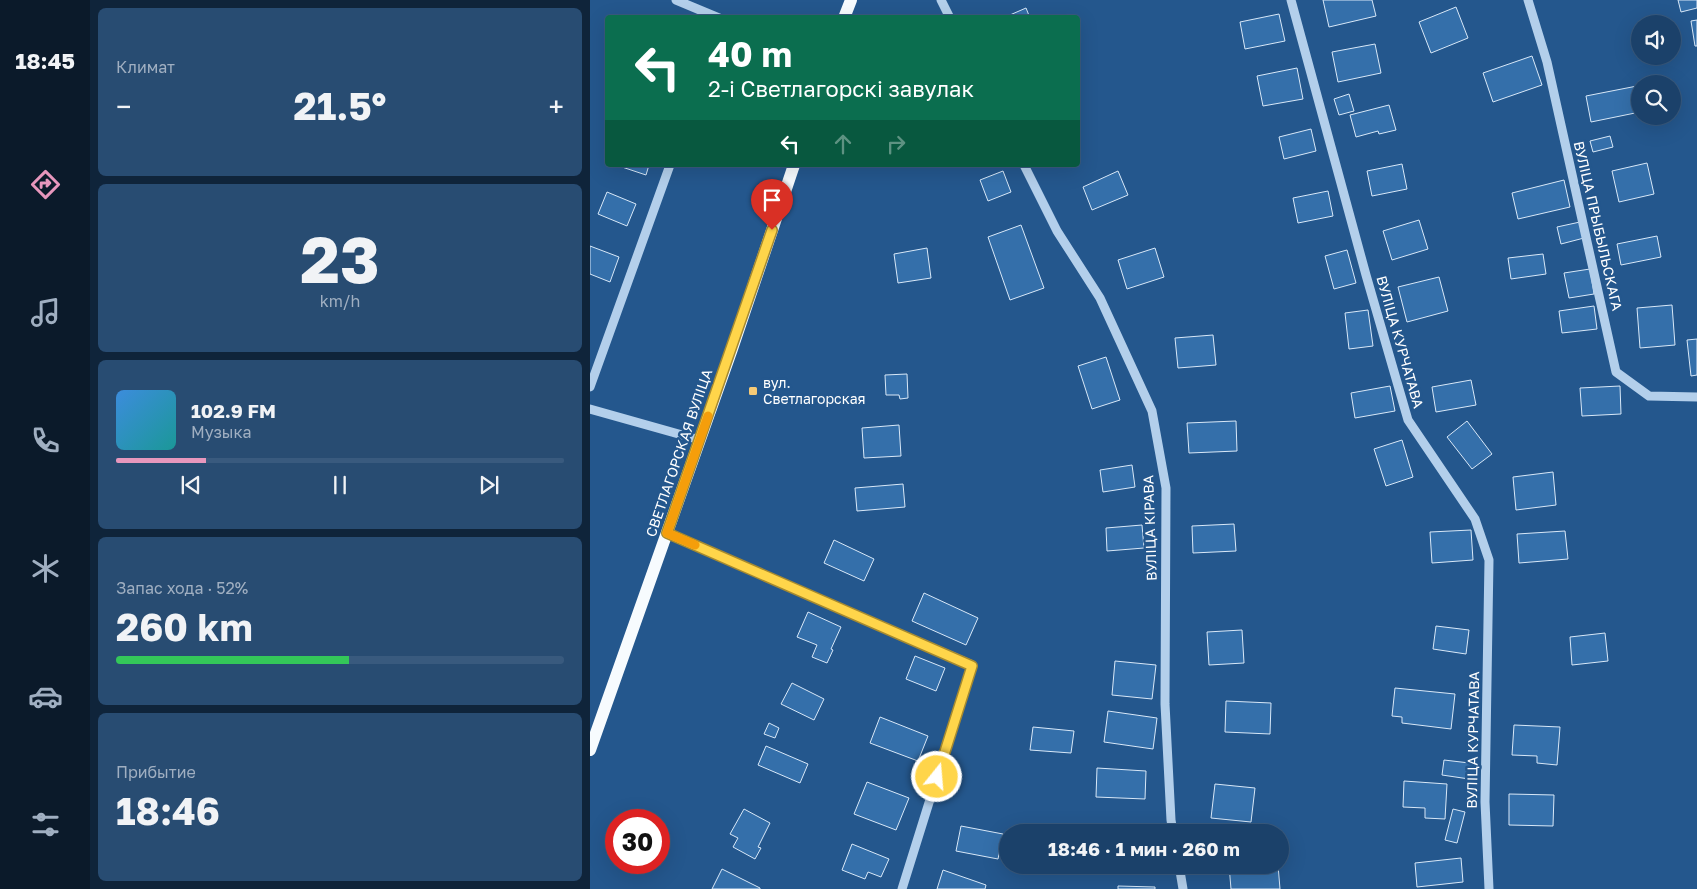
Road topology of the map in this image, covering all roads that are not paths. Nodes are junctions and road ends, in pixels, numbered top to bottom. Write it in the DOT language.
graph roads {
  1 [pos="676,0"];
  2 [pos="851,0"];
  3 [pos="941,0"];
  4 [pos="1291,0"];
  5 [pos="1528,0"];
  6 [pos="712,15"];
  7 [pos="845,15"];
  8 [pos="948,15"];
  9 [pos="669,167"];
  10 [pos="793,167"];
  11 [pos="1025,167"];
  12 [pos="590,387"];
  13 [pos="1697,397"];
  14 [pos="590,409"];
  15 [pos="700,440"];
  16 [pos="667,533"];
  17 [pos="590,750"];
  18 [pos="1172,824"];
  19 [pos="1180,874"];
  20 [pos="902,889"];
  21 [pos="1182,889"];
  22 [pos="1489,889"];
  1 -- 6 [label="street"];
  2 -- 7 [label="main road"];
  3 -- 8 [label="street"];
  4 -- 22 [label="street, ВУЛІЦА КУРЧАТАВА"];
  5 -- 13 [label="street, ВУЛІЦА ПРЫБЫЛЬСКАГА"];
  9 -- 12 [label="street"];
  10 -- 15 [label="main road, СВЕТЛАГОРСКАЯ ВУЛІЦА"];
  11 -- 18 [label="street, ВУЛІЦА КІРАВА"];
  14 -- 15 [label="street"];
  15 -- 16 [label="main road, СВЕТЛАГОРСКАЯ ВУЛІЦА"];
  16 -- 17 [label="main road, СВЕТЛАГОРСКАЯ ВУЛІЦА"];
  16 -- 20 [label="street"];
  19 -- 21 [label="street"];
}
